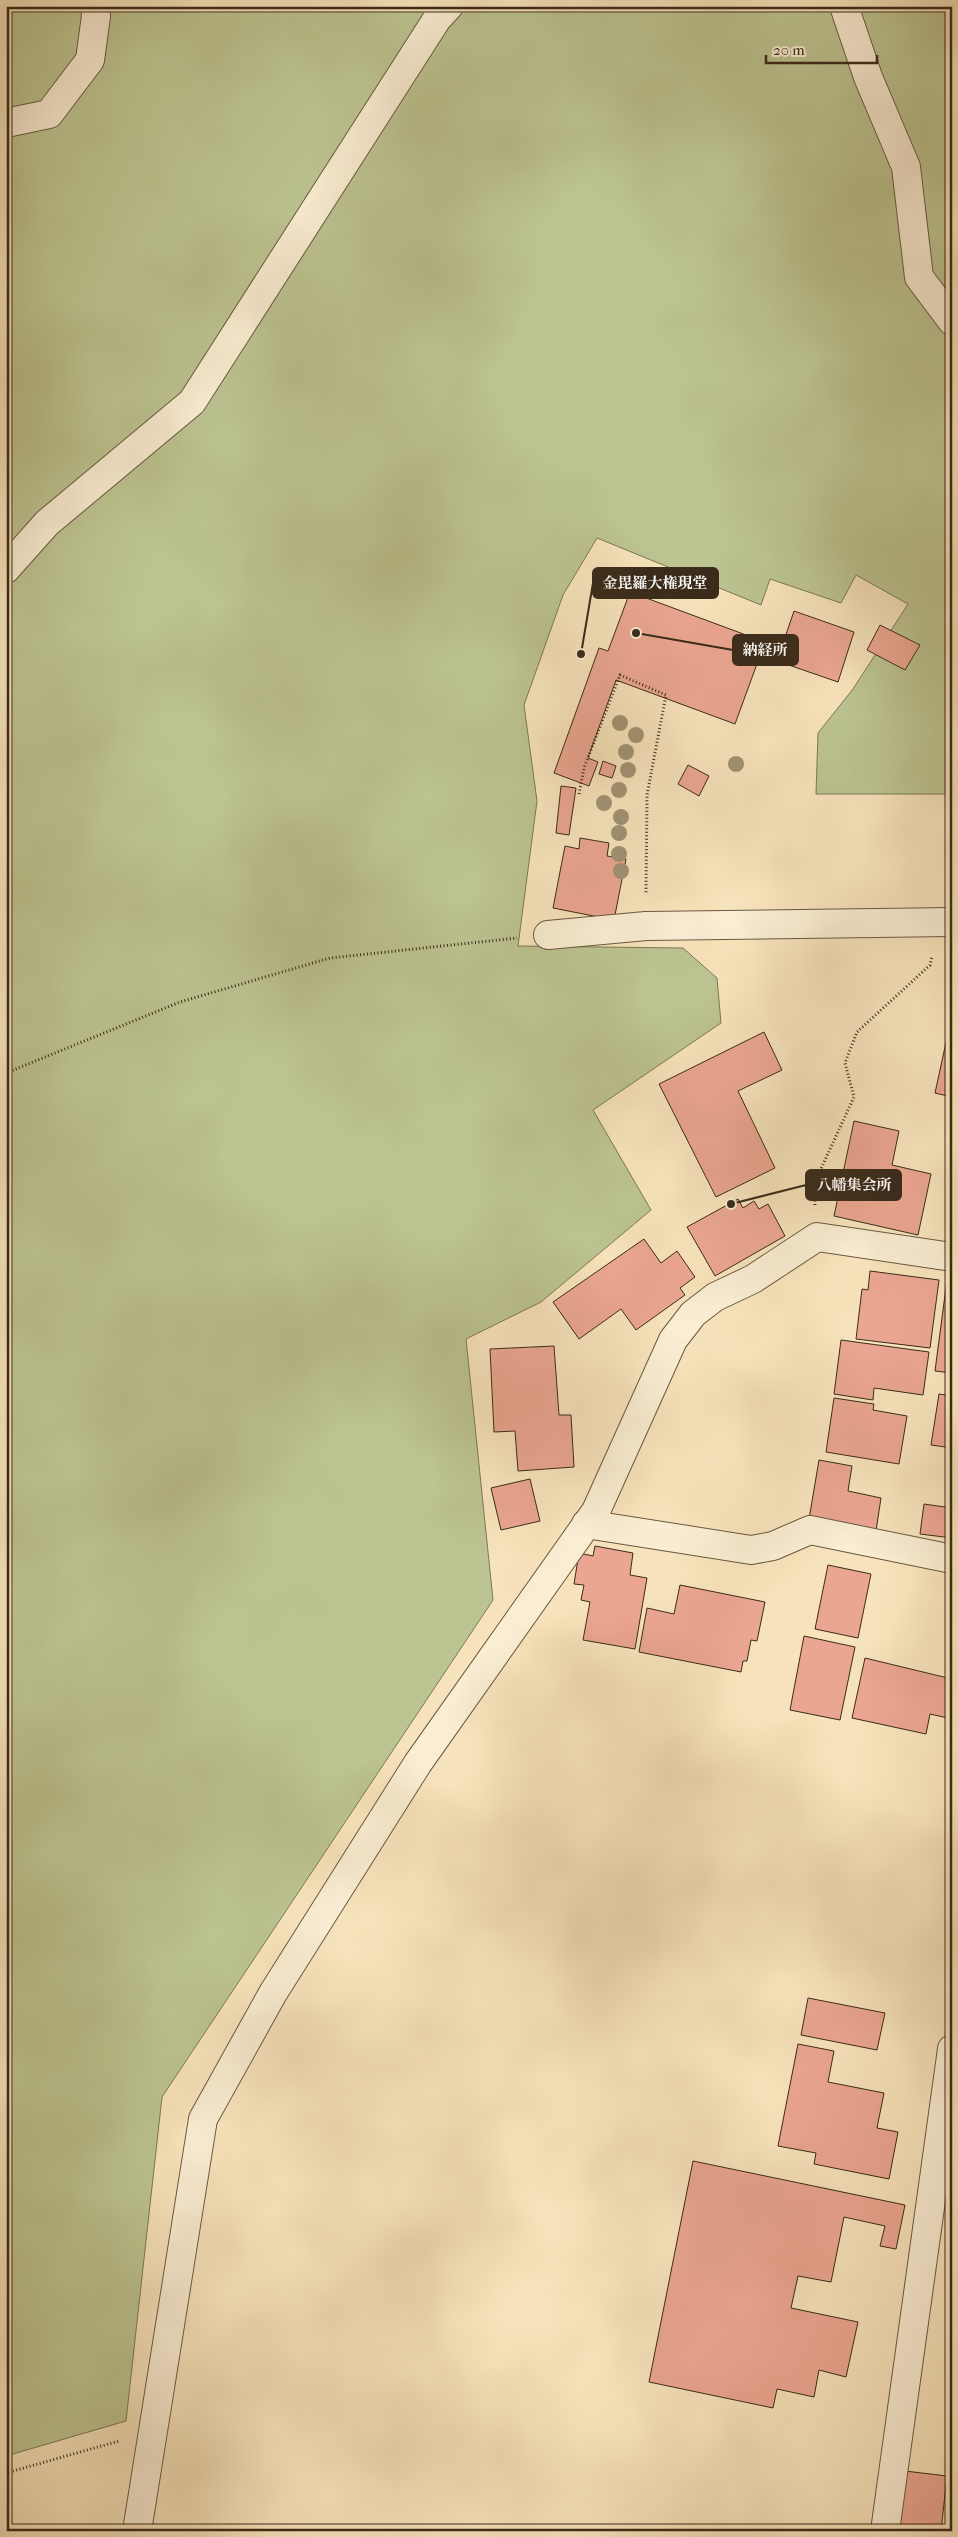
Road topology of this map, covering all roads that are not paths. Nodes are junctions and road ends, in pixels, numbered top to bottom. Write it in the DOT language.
graph roads {
  1 [pos="96,6"];
  2 [pos="449,6"];
  3 [pos="844,6"];
  4 [pos="6,124"];
  5 [pos="952,321"];
  6 [pos="6,569"];
  7 [pos="946,922"];
  8 [pos="548,935"];
  9 [pos="952,1257"];
  10 [pos="586,1524"];
  11 [pos="952,1559"];
  12 [pos="952,2049"];
  13 [pos="941,2204"];
  14 [pos="137,2531"];
  15 [pos="884,2531"];
  1 -- 4 [label="street"];
  2 -- 6 [label="street"];
  3 -- 5 [label="street"];
  7 -- 8 [label="street"];
  9 -- 10 [label="street"];
  10 -- 11 [label="street"];
  10 -- 14 [label="street"];
  12 -- 13 [label="street"];
  13 -- 15 [label="street"];
}
